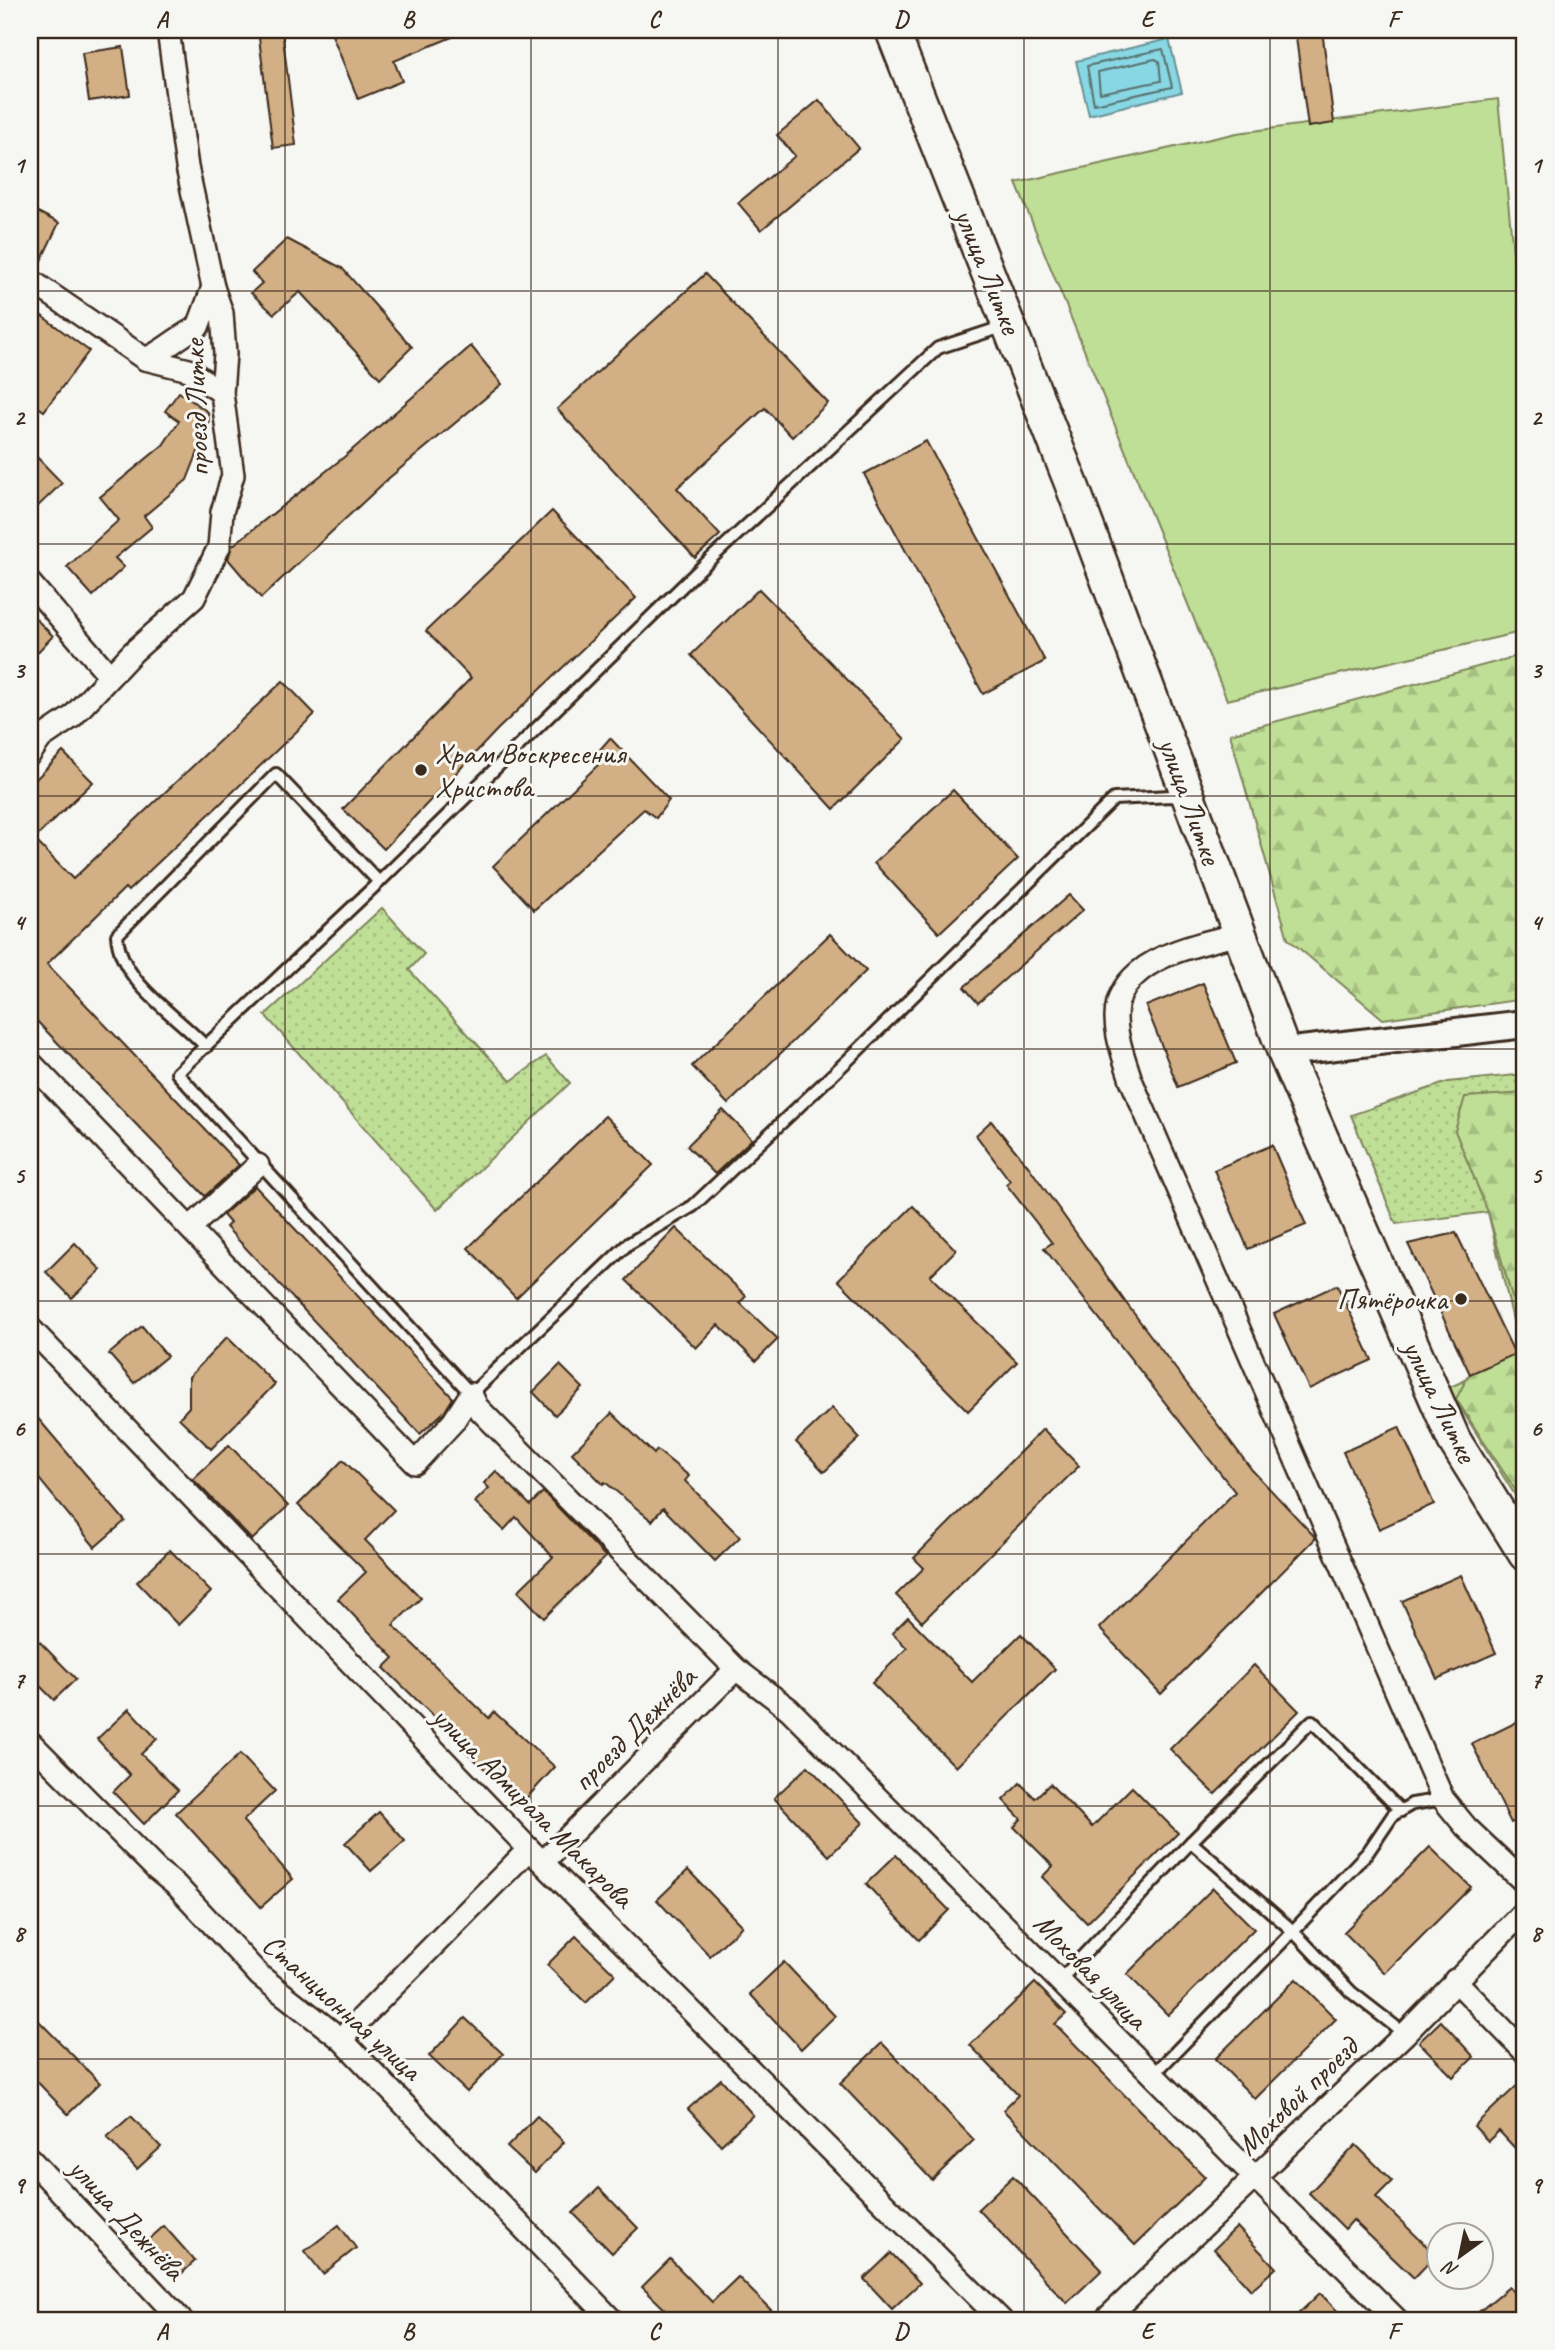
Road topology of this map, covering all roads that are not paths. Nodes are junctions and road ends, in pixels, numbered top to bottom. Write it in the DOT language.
graph roads {
  1 [pos="168,30"];
  2 [pos="892,30"];
  3 [pos="30,280"];
  4 [pos="213,287"];
  5 [pos="1009,325"];
  6 [pos="145,359"];
  7 [pos="222,393"];
  8 [pos="30,583"];
  9 [pos="110,676"];
  10 [pos="30,754"];
  11 [pos="1189,800"];
  12 [pos="379,883"];
  13 [pos="1240,934"];
  14 [pos="1525,1024"];
  15 [pos="206,1046"];
  16 [pos="1284,1052"];
  17 [pos="30,1062"];
  18 [pos="258,1165"];
  19 [pos="190,1228"];
  20 [pos="30,1328"];
  21 [pos="471,1394"];
  22 [pos="1525,1555"];
  23 [pos="736,1669"];
  24 [pos="30,1742"];
  25 [pos="1443,1799"];
  26 [pos="1401,1811"];
  27 [pos="1191,1842"];
  28 [pos="537,1855"];
  29 [pos="1525,1883"];
  30 [pos="1525,1910"];
  31 [pos="1293,1931"];
  32 [pos="1455,1980"];
  33 [pos="1059,1982"];
  34 [pos="1405,2034"];
  35 [pos="341,2039"];
  36 [pos="1525,2052"];
  37 [pos="1152,2076"];
  38 [pos="30,2159"];
  39 [pos="1255,2178"];
  40 [pos="181,2320"];
  41 [pos="611,2320"];
  42 [pos="1001,2320"];
  43 [pos="1105,2320"];
  44 [pos="1397,2320"];
  1 -- 4 [label="street, проезд Литке"];
  2 -- 5 [label="main road, улица Литке"];
  3 -- 6 [label="street"];
  4 -- 6 [label="street"];
  4 -- 7 [label="street, проезд Литке"];
  5 -- 11 [label="main road, улица Литке"];
  5 -- 12 [label="lane"];
  6 -- 7 [label="street"];
  7 -- 9 [label="street, проезд Литке"];
  8 -- 9 [label="street"];
  9 -- 10 [label="street, проезд Литке"];
  11 -- 13 [label="main road, улица Литке"];
  11 -- 21 [label="lane"];
  12 -- 15 [label="lane"];
  12 -- 15 [label="lane"];
  13 -- 16 [label="main road, улица Литке"];
  13 -- 25 [label="street"];
  14 -- 16 [label="street"];
  15 -- 18 [label="lane"];
  16 -- 22 [label="main road, улица Литке"];
  17 -- 19 [label="street"];
  18 -- 19 [label="street"];
  18 -- 21 [label="lane"];
  19 -- 21 [label="street"];
  20 -- 28 [label="street, улица Адмирала Макарова"];
  21 -- 23 [label="street, Моховая улица"];
  23 -- 28 [label="street, проезд Дежнёва"];
  23 -- 33 [label="street, Моховая улица"];
  24 -- 35 [label="street, Станционная улица"];
  25 -- 26 [label="lane"];
  25 -- 29 [label="street"];
  26 -- 27 [label="lane"];
  26 -- 31 [label="lane"];
  27 -- 31 [label="lane"];
  27 -- 33 [label="lane"];
  28 -- 35 [label="street, проезд Дежнёва"];
  28 -- 42 [label="street, улица Адмирала Макарова"];
  30 -- 32 [label="street, Моховой проезд"];
  31 -- 34 [label="lane"];
  31 -- 37 [label="lane"];
  32 -- 34 [label="street, Моховой проезд"];
  32 -- 36 [label="street"];
  33 -- 37 [label="street, Моховая улица"];
  34 -- 39 [label="street, Моховой проезд"];
  35 -- 41 [label="street, Станционная улица"];
  37 -- 39 [label="street, Моховая улица"];
  38 -- 40 [label="street, улица Дежнёва"];
  39 -- 43 [label="street, Моховой проезд"];
  39 -- 44 [label="street, Моховая улица"];
}
